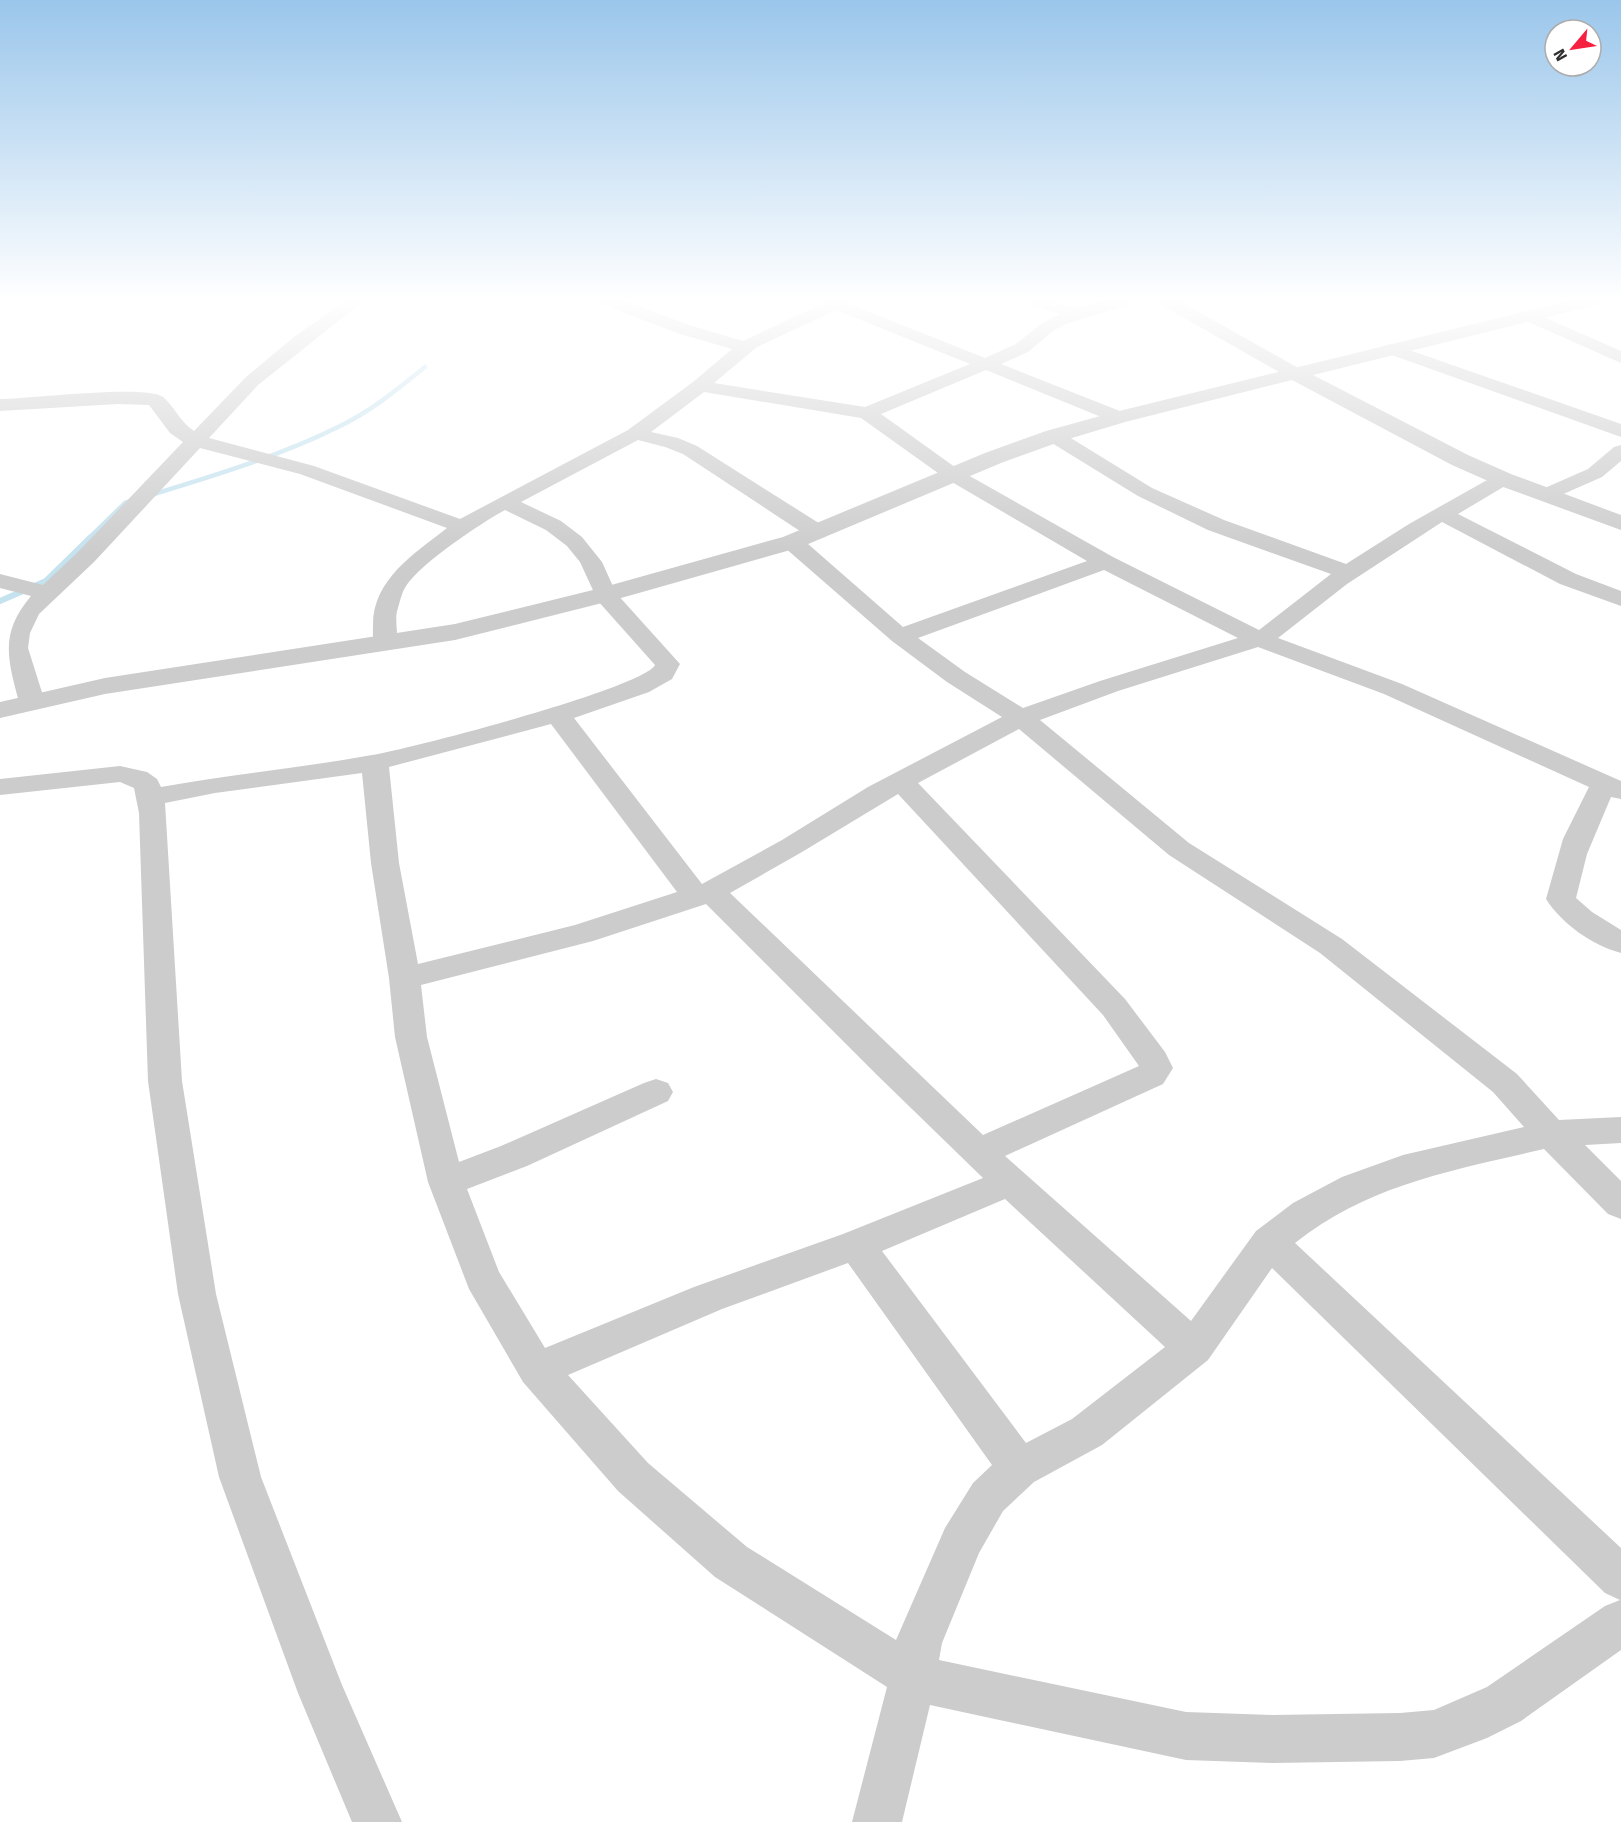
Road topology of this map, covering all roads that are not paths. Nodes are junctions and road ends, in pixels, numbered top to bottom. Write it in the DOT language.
graph roads {
  1 [pos="249,384"];
  2 [pos="937,384"];
  3 [pos="1038,384"];
  4 [pos="1250,384"];
  5 [pos="1315,384"];
  6 [pos="1490,384"];
  7 [pos="700,386"];
  8 [pos="0,405"];
  9 [pos="867,413"];
  10 [pos="1118,417"];
  11 [pos="1621,431"];
  12 [pos="635,434"];
  13 [pos="1054,436"];
  14 [pos="193,440"];
  15 [pos="1621,451"];
  16 [pos="952,474"];
  17 [pos="1503,479"];
  18 [pos="1545,495"];
  19 [pos="505,502"];
  20 [pos="1444,515"];
  21 [pos="1621,523"];
  22 [pos="463,527"];
  23 [pos="805,537"];
  24 [pos="1105,562"];
  25 [pos="1349,573"];
  26 [pos="0,581"];
  27 [pos="46,592"];
  28 [pos="605,595"];
  29 [pos="1621,598"];
  30 [pos="900,636"];
  31 [pos="1259,639"];
  32 [pos="385,643"];
  33 [pos="32,702"];
  34 [pos="0,710"];
  35 [pos="558,716"];
  36 [pos="1021,718"];
  37 [pos="375,763"];
  38 [pos="902,782"];
  39 [pos="0,787"];
  40 [pos="1613,788"];
  41 [pos="151,797"];
  42 [pos="704,894"];
  43 [pos="1621,943"];
  44 [pos="405,978"];
  45 [pos="656,1092"];
  46 [pos="1621,1130"];
  47 [pos="1551,1134"];
  48 [pos="978,1153"];
  49 [pos="446,1182"];
  50 [pos="1010,1182"];
  51 [pos="1621,1203"];
  52 [pos="1269,1242"];
  53 [pos="856,1245"];
  54 [pos="1194,1348"];
  55 [pos="537,1370"];
  56 [pos="1019,1468"];
  57 [pos="1621,1578"];
  58 [pos="1621,1622"];
  59 [pos="913,1677"];
  60 [pos="377,1822"];
  61 [pos="877,1822"];
  1 -- 14 [label="street"];
  2 -- 9 [label="street"];
  3 -- 10 [label="street"];
  4 -- 10 [label="street"];
  5 -- 17 [label="street"];
  6 -- 11 [label="street"];
  7 -- 9 [label="street"];
  7 -- 12 [label="street"];
  8 -- 14 [label="street"];
  9 -- 16 [label="street"];
  10 -- 13 [label="street"];
  12 -- 19 [label="street"];
  12 -- 23 [label="street"];
  13 -- 16 [label="street"];
  13 -- 25 [label="street"];
  14 -- 22 [label="street"];
  14 -- 27 [label="street"];
  15 -- 18 [label="street"];
  16 -- 23 [label="street"];
  16 -- 24 [label="street"];
  17 -- 18 [label="street"];
  17 -- 20 [label="street"];
  18 -- 21 [label="street"];
  19 -- 22 [label="street"];
  19 -- 28 [label="street"];
  20 -- 25 [label="street"];
  20 -- 29 [label="street"];
  22 -- 32 [label="street"];
  23 -- 28 [label="street"];
  23 -- 30 [label="street"];
  24 -- 30 [label="street"];
  24 -- 31 [label="street"];
  25 -- 31 [label="street"];
  26 -- 27 [label="street"];
  27 -- 33 [label="street"];
  28 -- 32 [label="street"];
  28 -- 35 [label="street"];
  30 -- 36 [label="street"];
  31 -- 36 [label="street"];
  31 -- 40 [label="street"];
  32 -- 33 [label="street"];
  33 -- 34 [label="street"];
  35 -- 37 [label="street"];
  35 -- 42 [label="street"];
  36 -- 38 [label="street"];
  36 -- 47 [label="street"];
  37 -- 41 [label="street"];
  37 -- 44 [label="street"];
  38 -- 42 [label="street"];
  38 -- 48 [label="street"];
  39 -- 41 [label="street"];
  40 -- 43 [label="street"];
  41 -- 60 [label="street"];
  42 -- 44 [label="street"];
  42 -- 48 [label="street"];
  44 -- 49 [label="street"];
  45 -- 49 [label="street"];
  46 -- 47 [label="street"];
  47 -- 51 [label="street"];
  47 -- 52 [label="street"];
  48 -- 50 [label="street"];
  49 -- 55 [label="street"];
  50 -- 53 [label="street"];
  50 -- 54 [label="street"];
  52 -- 54 [label="street"];
  52 -- 57 [label="street"];
  53 -- 55 [label="street"];
  53 -- 56 [label="street"];
  54 -- 56 [label="street"];
  55 -- 59 [label="street"];
  56 -- 59 [label="street"];
  58 -- 59 [label="street"];
  59 -- 61 [label="street"];
}
